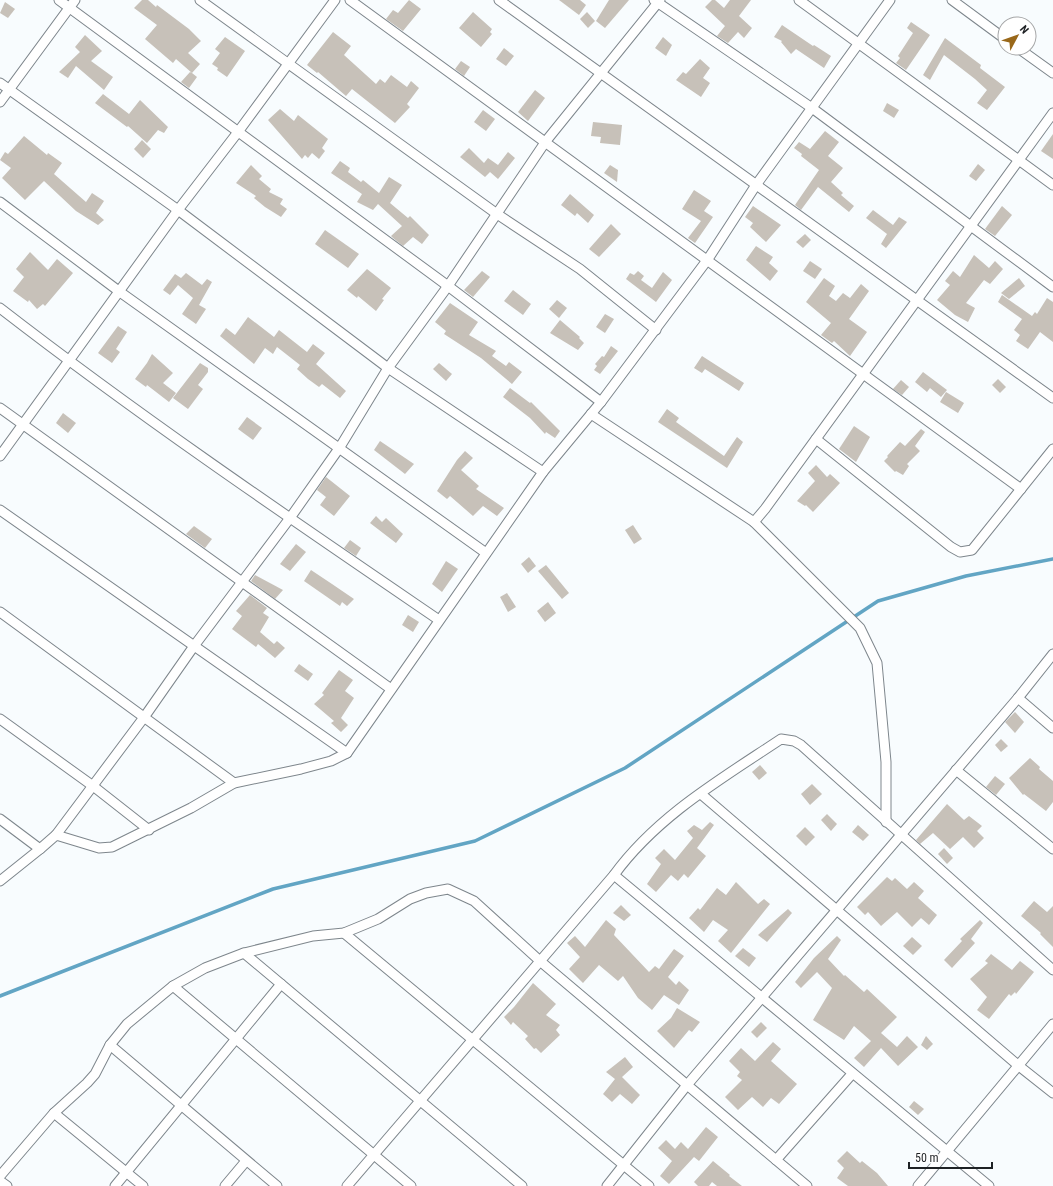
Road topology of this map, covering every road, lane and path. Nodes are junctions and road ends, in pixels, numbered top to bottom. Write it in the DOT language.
graph roads {
  1 [pos="60,0"];
  2 [pos="200,0"];
  3 [pos="335,0"];
  4 [pos="350,0"];
  5 [pos="499,0"];
  6 [pos="799,0"];
  7 [pos="890,0"];
  8 [pos="952,0"];
  9 [pos="657,1"];
  10 [pos="72,4"];
  11 [pos="997,33"];
  12 [pos="858,42"];
  13 [pos="1029,56"];
  14 [pos="289,62"];
  15 [pos="599,73"];
  16 [pos="1053,73"];
  17 [pos="0,83"];
  18 [pos="9,89"];
  19 [pos="0,102"];
  20 [pos="812,108"];
  21 [pos="1053,113"];
  22 [pos="238,132"];
  23 [pos="546,141"];
  24 [pos="1019,159"];
  25 [pos="756,185"];
  26 [pos="1053,185"];
  27 [pos="0,202"];
  28 [pos="178,210"];
  29 [pos="497,214"];
  30 [pos="971,226"];
  31 [pos="708,259"];
  32 [pos="448,286"];
  33 [pos="1053,287"];
  34 [pos="120,292"];
  35 [pos="917,300"];
  36 [pos="0,308"];
  37 [pos="656,330"];
  38 [pos="69,361"];
  39 [pos="388,368"];
  40 [pos="863,374"];
  41 [pos="1053,398"];
  42 [pos="601,402"];
  43 [pos="0,408"];
  44 [pos="591,414"];
  45 [pos="23,425"];
  46 [pos="816,439"];
  47 [pos="340,447"];
  48 [pos="1053,449"];
  49 [pos="0,456"];
  50 [pos="543,472"];
  51 [pos="1021,489"];
  52 [pos="0,510"];
  53 [pos="290,518"];
  54 [pos="754,522"];
  55 [pos="486,553"];
  56 [pos="241,582"];
  57 [pos="0,612"];
  58 [pos="439,620"];
  59 [pos="194,646"];
  60 [pos="1053,654"];
  61 [pos="391,689"];
  62 [pos="1018,698"];
  63 [pos="145,716"];
  64 [pos="0,719"];
  65 [pos="1053,728"];
  66 [pos="347,753"];
  67 [pos="956,770"];
  68 [pos="234,783"];
  69 [pos="93,786"];
  70 [pos="702,794"];
  71 [pos="0,819"];
  72 [pos="886,822"];
  73 [pos="148,830"];
  74 [pos="56,834"];
  75 [pos="900,836"];
  76 [pos="1053,848"];
  77 [pos="40,849"];
  78 [pos="614,875"];
  79 [pos="0,881"];
  80 [pos="837,909"];
  81 [pos="344,933"];
  82 [pos="244,953"];
  83 [pos="540,961"];
  84 [pos="1053,970"];
  85 [pos="281,984"];
  86 [pos="173,986"];
  87 [pos="761,998"];
  88 [pos="1053,1024"];
  89 [pos="235,1039"];
  90 [pos="472,1040"];
  91 [pos="110,1045"];
  92 [pos="1019,1066"];
  93 [pos="852,1074"];
  94 [pos="687,1085"];
  95 [pos="1053,1093"];
  96 [pos="419,1100"];
  97 [pos="181,1107"];
  98 [pos="54,1113"];
  99 [pos="947,1152"];
  100 [pos="373,1154"];
  101 [pos="776,1160"];
  102 [pos="246,1161"];
  103 [pos="624,1165"];
  104 [pos="126,1172"];
  105 [pos="0,1176"];
  106 [pos="0,1180"];
  107 [pos="6,1186"];
  108 [pos="114,1186"];
  109 [pos="143,1186"];
  110 [pos="225,1186"];
  111 [pos="277,1186"];
  112 [pos="347,1186"];
  113 [pos="411,1186"];
  114 [pos="522,1186"];
  115 [pos="608,1186"];
  116 [pos="649,1186"];
  117 [pos="807,1186"];
  118 [pos="918,1186"];
  119 [pos="989,1186"];
  1 -- 10 [label="street"];
  2 -- 14 [label="street"];
  3 -- 14 [label="street"];
  4 -- 23 [label="street"];
  5 -- 15 [label="street"];
  6 -- 12 [label="street"];
  7 -- 12 [label="street"];
  8 -- 11 [label="street"];
  9 -- 15 [label="street"];
  9 -- 20 [label="street"];
  10 -- 18 [label="street"];
  10 -- 22 [label="street"];
  12 -- 20 [label="street"];
  12 -- 24 [label="street"];
  13 -- 16 [label="street"];
  14 -- 22 [label="street"];
  14 -- 29 [label="street"];
  15 -- 23 [label="street"];
  15 -- 25 [label="street"];
  17 -- 18 [label="street"];
  18 -- 19 [label="street"];
  18 -- 28 [label="street"];
  20 -- 25 [label="street"];
  20 -- 30 [label="street"];
  21 -- 24 [label="street"];
  22 -- 28 [label="street"];
  22 -- 32 [label="street"];
  23 -- 29 [label="street"];
  23 -- 31 [label="street"];
  24 -- 26 [label="street"];
  24 -- 30 [label="street"];
  25 -- 31 [label="street"];
  25 -- 35 [label="street"];
  27 -- 34 [label="street"];
  28 -- 34 [label="street"];
  28 -- 39 [label="street"];
  29 -- 32 [label="street"];
  29 -- 37 [label="street"];
  30 -- 33 [label="street"];
  30 -- 35 [label="street"];
  31 -- 37 [label="street"];
  31 -- 40 [label="street"];
  32 -- 39 [label="street"];
  32 -- 42 [label="street"];
  34 -- 38 [label="street"];
  34 -- 47 [label="street"];
  35 -- 40 [label="street"];
  35 -- 41 [label="street"];
  36 -- 38 [label="street"];
  37 -- 42 [label="street"];
  38 -- 45 [label="street"];
  38 -- 53 [label="street"];
  39 -- 47 [label="street"];
  39 -- 50 [label="street"];
  40 -- 46 [label="street"];
  40 -- 51 [label="street"];
  42 -- 44 [label="street"];
  43 -- 45 [label="street"];
  44 -- 50 [label="street"];
  44 -- 54 [label="street"];
  45 -- 49 [label="street"];
  45 -- 56 [label="street"];
  46 -- 51 [label="street"];
  46 -- 54 [label="street"];
  47 -- 53 [label="street"];
  47 -- 55 [label="street"];
  48 -- 51 [label="street"];
  50 -- 55 [label="street"];
  52 -- 59 [label="street"];
  53 -- 56 [label="street"];
  53 -- 58 [label="street"];
  54 -- 72 [label="street"];
  55 -- 58 [label="street"];
  56 -- 59 [label="street"];
  56 -- 61 [label="street"];
  57 -- 63 [label="street"];
  58 -- 61 [label="street"];
  59 -- 63 [label="street"];
  59 -- 66 [label="street"];
  60 -- 62 [label="street"];
  61 -- 66 [label="street"];
  62 -- 65 [label="street"];
  62 -- 67 [label="street"];
  63 -- 68 [label="street"];
  63 -- 69 [label="street"];
  64 -- 69 [label="street"];
  66 -- 68 [label="street"];
  67 -- 75 [label="street"];
  67 -- 76 [label="street"];
  68 -- 73 [label="street"];
  69 -- 73 [label="street"];
  69 -- 74 [label="street"];
  70 -- 72 [label="street"];
  70 -- 78 [label="street"];
  70 -- 80 [label="street"];
  71 -- 77 [label="street"];
  72 -- 75 [label="street"];
  73 -- 74 [label="street"];
  74 -- 77 [label="street"];
  75 -- 80 [label="street"];
  75 -- 84 [label="street"];
  77 -- 79 [label="street"];
  78 -- 83 [label="street"];
  78 -- 87 [label="street"];
  80 -- 87 [label="street"];
  80 -- 92 [label="street"];
  81 -- 82 [label="street"];
  81 -- 83 [label="street"];
  81 -- 90 [label="street"];
  82 -- 85 [label="street"];
  82 -- 86 [label="street"];
  83 -- 90 [label="street"];
  83 -- 94 [label="street"];
  85 -- 89 [label="street"];
  85 -- 96 [label="street"];
  86 -- 89 [label="street"];
  86 -- 91 [label="street"];
  87 -- 93 [label="street"];
  87 -- 94 [label="street"];
  88 -- 92 [label="street"];
  89 -- 97 [label="street"];
  89 -- 100 [label="street"];
  90 -- 96 [label="street"];
  90 -- 103 [label="street"];
  91 -- 97 [label="street"];
  91 -- 98 [label="street"];
  92 -- 95 [label="street"];
  92 -- 99 [label="street"];
  93 -- 99 [label="street"];
  93 -- 101 [label="street"];
  94 -- 101 [label="street"];
  94 -- 103 [label="street"];
  96 -- 100 [label="street"];
  96 -- 114 [label="street"];
  97 -- 102 [label="street"];
  97 -- 104 [label="street"];
  98 -- 104 [label="street"];
  98 -- 105 [label="street"];
  99 -- 118 [label="street"];
  99 -- 119 [label="street"];
  100 -- 112 [label="street"];
  100 -- 113 [label="street"];
  101 -- 117 [label="street"];
  102 -- 110 [label="street"];
  102 -- 111 [label="street"];
  103 -- 115 [label="street"];
  103 -- 116 [label="street"];
  104 -- 108 [label="street"];
  104 -- 109 [label="street"];
  106 -- 107 [label="street"];
}
